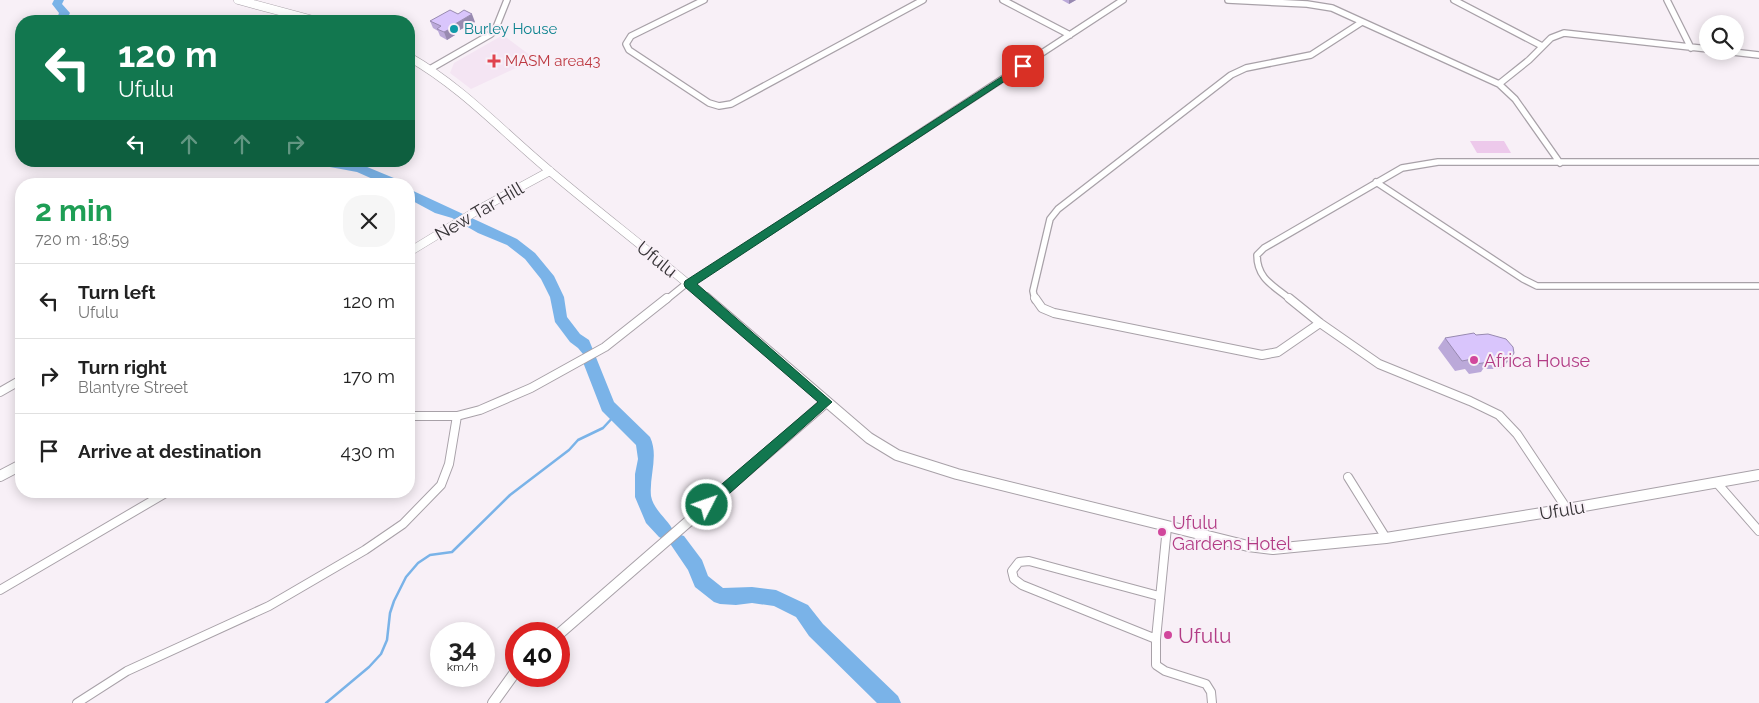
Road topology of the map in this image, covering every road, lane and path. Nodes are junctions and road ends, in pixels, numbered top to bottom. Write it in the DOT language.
graph roads {
  1 [pos="238,0"];
  2 [pos="507,0"];
  3 [pos="704,0"];
  4 [pos="923,0"];
  5 [pos="1003,0"];
  6 [pos="1123,0"];
  7 [pos="1228,0"];
  8 [pos="1454,0"];
  9 [pos="1667,0"];
  10 [pos="299,15"];
  11 [pos="1362,22"];
  12 [pos="1070,35"];
  13 [pos="1542,46"];
  14 [pos="1691,48"];
  15 [pos="1699,48"];
  16 [pos="1744,53"];
  17 [pos="1759,55"];
  18 [pos="415,60"];
  19 [pos="430,69"];
  20 [pos="1499,84"];
  21 [pos="1759,162"];
  22 [pos="1560,163"];
  23 [pos="550,171"];
  24 [pos="1376,182"];
  25 [pos="415,249"];
  26 [pos="688,284"];
  27 [pos="1759,286"];
  28 [pos="1320,323"];
  29 [pos="15,383"];
  30 [pos="0,392"];
  31 [pos="826,402"];
  32 [pos="415,416"];
  33 [pos="457,416"];
  34 [pos="15,468"];
  35 [pos="1759,475"];
  36 [pos="0,476"];
  37 [pos="1348,477"];
  38 [pos="1716,483"];
  39 [pos="157,498"];
  40 [pos="1567,509"];
  41 [pos="1167,527"];
  42 [pos="1759,531"];
  43 [pos="1386,538"];
  44 [pos="0,590"];
  45 [pos="1159,596"];
  46 [pos="570,624"];
  47 [pos="1156,639"];
  48 [pos="505,685"];
  49 [pos="77,703"];
  50 [pos="493,703"];
  51 [pos="1212,703"];
  1 -- 10 [label="street"];
  2 -- 19 [label="street"];
  3 -- 4 [label="street"];
  5 -- 12 [label="street"];
  6 -- 12 [label="street"];
  7 -- 11 [label="street"];
  8 -- 13 [label="street"];
  9 -- 14 [label="street"];
  11 -- 20 [label="street"];
  11 -- 28 [label="street"];
  12 -- 26 [label="street"];
  13 -- 14 [label="street"];
  13 -- 20 [label="street"];
  14 -- 15 [label="street"];
  16 -- 17 [label="street"];
  18 -- 19 [label="street, Ufulu"];
  19 -- 23 [label="street, Ufulu"];
  20 -- 22 [label="street"];
  21 -- 22 [label="street"];
  22 -- 24 [label="street"];
  23 -- 25 [label="street, New Tar Hill"];
  23 -- 26 [label="street, Ufulu"];
  24 -- 27 [label="street"];
  24 -- 28 [label="street"];
  26 -- 31 [label="street, Ufulu"];
  26 -- 33 [label="street"];
  28 -- 40 [label="street"];
  29 -- 30 [label="street"];
  31 -- 41 [label="street, Ufulu"];
  31 -- 46 [label="street"];
  32 -- 33 [label="street"];
  33 -- 49 [label="street"];
  34 -- 36 [label="street"];
  35 -- 38 [label="street, Ufulu"];
  37 -- 43 [label="street"];
  38 -- 40 [label="street, Ufulu"];
  38 -- 42 [label="street"];
  39 -- 44 [label="street"];
  40 -- 43 [label="street, Ufulu"];
  41 -- 43 [label="street, Ufulu"];
  41 -- 45 [label="street"];
  45 -- 47 [label="street"];
  45 -- 47 [label="street"];
  47 -- 51 [label="street"];
  48 -- 50 [label="street"];
}
